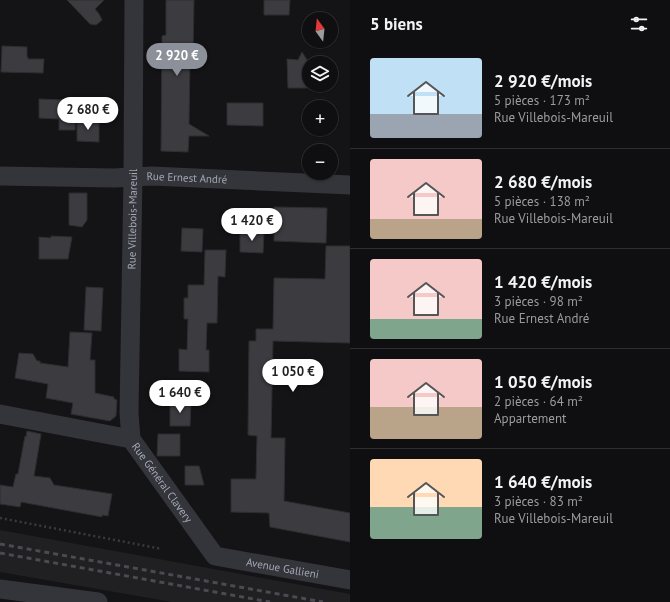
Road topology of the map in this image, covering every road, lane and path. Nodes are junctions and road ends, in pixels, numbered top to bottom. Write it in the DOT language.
graph roads {
  1 [pos="134,0"];
  2 [pos="0,176"];
  3 [pos="133,177"];
  4 [pos="350,185"];
  5 [pos="0,414"];
  6 [pos="131,439"];
  7 [pos="0,518"];
  8 [pos="162,549"];
  9 [pos="215,556"];
  10 [pos="350,580"];
  11 [pos="0,588"];
  12 [pos="98,602"];
  1 -- 3 [label="street, Rue Villebois-Mareuil"];
  2 -- 3 [label="street, Rue Ernest André"];
  3 -- 4 [label="street, Rue Ernest André"];
  3 -- 6 [label="street, Rue Villebois-Mareuil"];
  5 -- 6 [label="street, Rue Général Clavery"];
  6 -- 9 [label="street, Rue Général Clavery"];
  7 -- 8 [label="path"];
  9 -- 10 [label="street, Avenue Gallieni"];
  11 -- 12 [label="street"];
}
